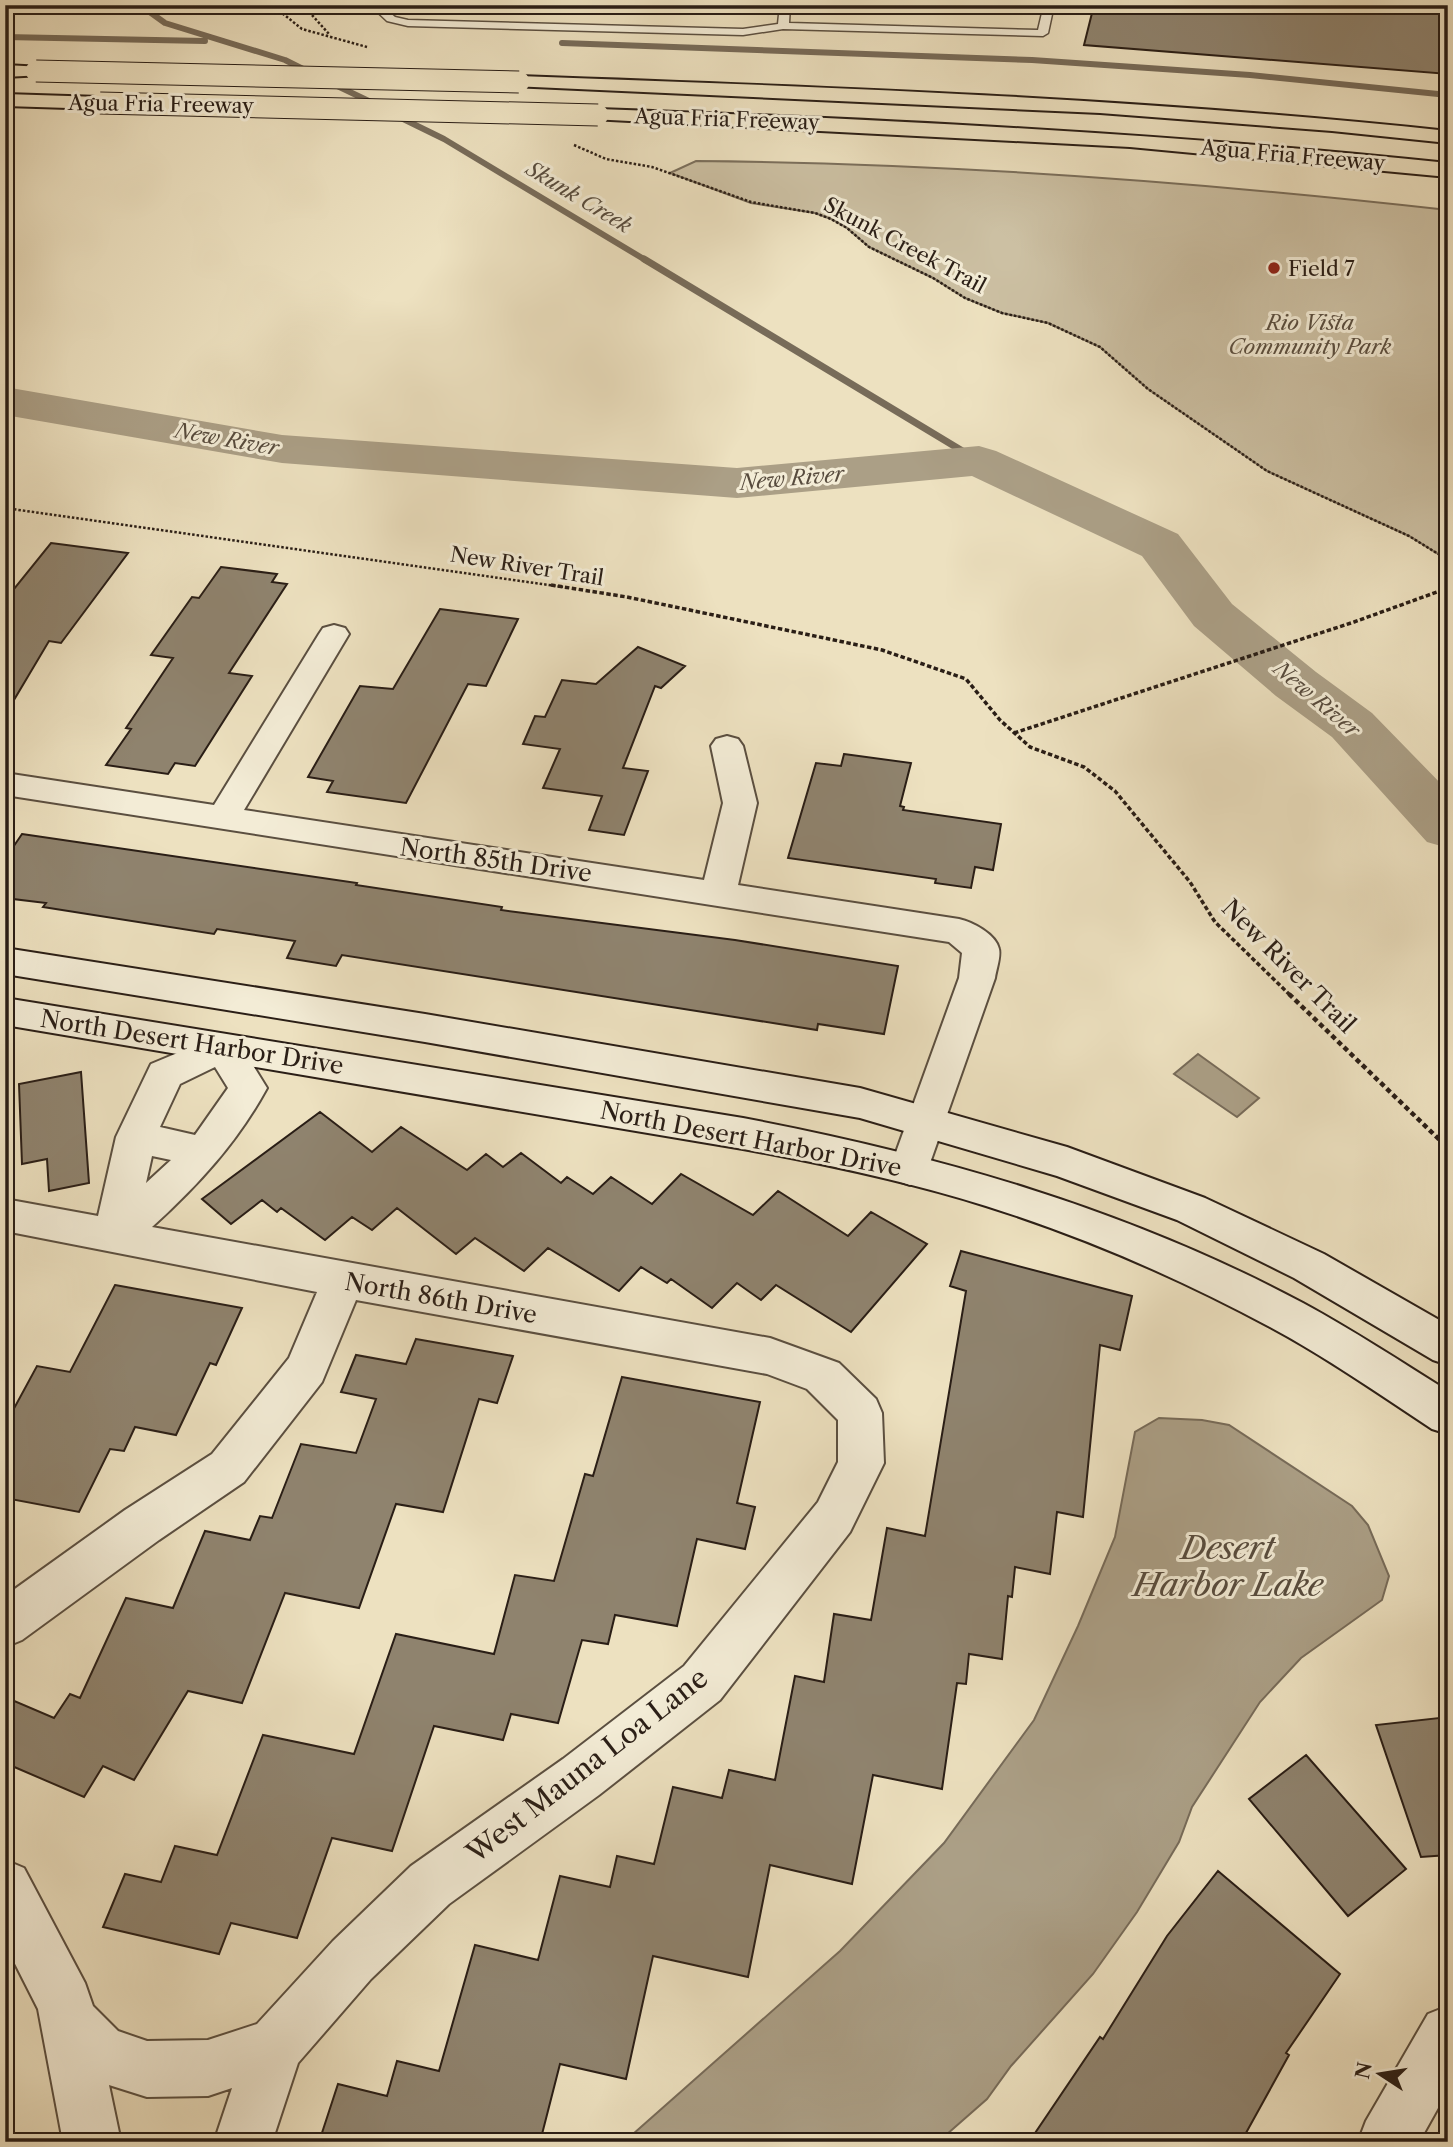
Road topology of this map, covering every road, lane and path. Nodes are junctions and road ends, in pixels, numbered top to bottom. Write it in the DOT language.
graph roads {
  1 [pos="272,5"];
  2 [pos="303,5"];
  3 [pos="375,5"];
  4 [pos="785,5"];
  5 [pos="850,5"];
  6 [pos="1049,8"];
  7 [pos="783,26"];
  8 [pos="330,35"];
  9 [pos="375,51"];
  10 [pos="5,71"];
  11 [pos="5,100"];
  12 [pos="1448,137"];
  13 [pos="568,142"];
  14 [pos="1448,170"];
  15 [pos="5,508"];
  16 [pos="1448,560"];
  17 [pos="1448,588"];
  18 [pos="334,635"];
  19 [pos="1013,733"];
  20 [pos="727,746"];
  21 [pos="5,785"];
  22 [pos="222,819"];
  23 [pos="718,893"];
  24 [pos="5,961"];
  25 [pos="248,1000"];
  26 [pos="5,1011"];
  27 [pos="223,1048"];
  28 [pos="927,1121"];
  29 [pos="136,1137"];
  30 [pos="1448,1148"];
  31 [pos="204,1152"];
  32 [pos="910,1169"];
  33 [pos="5,1215"];
  34 [pos="114,1236"];
  35 [pos="344,1280"];
  36 [pos="1448,1347"];
  37 [pos="860,1413"];
  38 [pos="1448,1415"];
  39 [pos="5,1624"];
  40 [pos="5,1887"];
  41 [pos="68,2020"];
  42 [pos="1448,2034"];
  43 [pos="275,2046"];
  44 [pos="92,2142"];
  45 [pos="243,2142"];
  46 [pos="1387,2142"];
  1 -- 8 [label="path"];
  2 -- 8 [label="path"];
  3 -- 7 [label="lane"];
  4 -- 7 [label="lane"];
  5 -- 6 [label="lane"];
  6 -- 7 [label="lane"];
  8 -- 9 [label="path"];
  10 -- 12 [label="highway, Agua Fria Freeway, bridge"];
  11 -- 14 [label="highway, Agua Fria Freeway, bridge"];
  13 -- 16 [label="path, Skunk Creek Trail"];
  15 -- 19 [label="path, New River Trail"];
  17 -- 19 [label="path"];
  18 -- 22 [label="street"];
  19 -- 30 [label="path, New River Trail"];
  20 -- 23 [label="street"];
  21 -- 22 [label="street, North 85th Drive"];
  22 -- 23 [label="street, North 85th Drive"];
  23 -- 28 [label="street, North 85th Drive"];
  24 -- 25 [label="street, North Desert Harbor Drive"];
  25 -- 27 [label="street"];
  25 -- 28 [label="street, North Desert Harbor Drive"];
  26 -- 27 [label="street, North Desert Harbor Drive"];
  27 -- 29 [label="street"];
  27 -- 31 [label="street"];
  27 -- 32 [label="street, North Desert Harbor Drive"];
  28 -- 32 [label="street"];
  28 -- 36 [label="street, North Desert Harbor Drive"];
  29 -- 31 [label="street"];
  29 -- 34 [label="street"];
  31 -- 34 [label="street"];
  32 -- 38 [label="street, North Desert Harbor Drive"];
  33 -- 34 [label="street, North 86th Drive"];
  34 -- 35 [label="street, North 86th Drive"];
  35 -- 37 [label="street, North 86th Drive"];
  35 -- 39 [label="street"];
  37 -- 43 [label="street, West Mauna Loa Lane"];
  40 -- 41 [label="street"];
  41 -- 43 [label="street"];
  41 -- 44 [label="street"];
  42 -- 46 [label="street"];
  43 -- 45 [label="street"];
}
